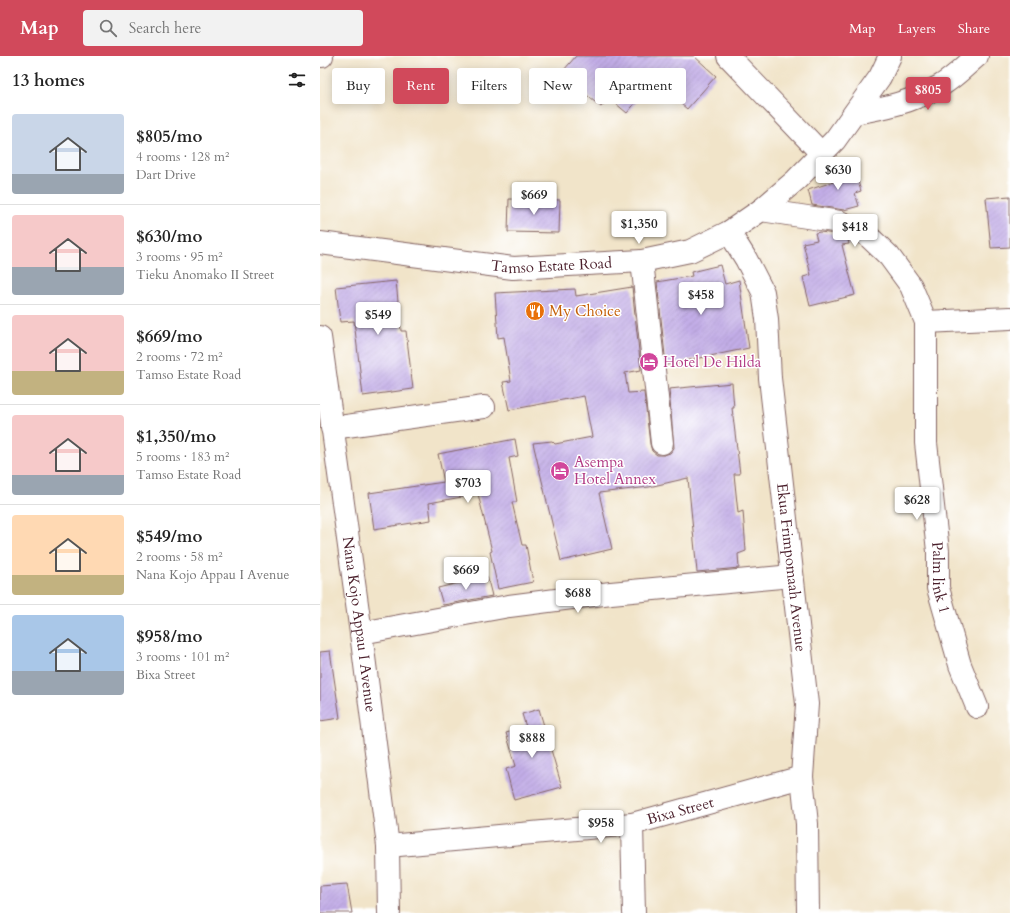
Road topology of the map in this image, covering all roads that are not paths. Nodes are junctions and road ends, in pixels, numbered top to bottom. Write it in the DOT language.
graph roads {
  1 [pos="728,56"];
  2 [pos="890,56"];
  3 [pos="977,56"];
  4 [pos="855,113"];
  5 [pos="822,154"];
  6 [pos="761,210"];
  7 [pos="728,232"];
  8 [pos="320,243"];
  9 [pos="642,261"];
  10 [pos="1010,318"];
  11 [pos="926,322"];
  12 [pos="320,337"];
  13 [pos="484,407"];
  14 [pos="332,428"];
  15 [pos="662,443"];
  16 [pos="792,576"];
  17 [pos="361,633"];
  18 [pos="977,707"];
  19 [pos="802,777"];
  20 [pos="632,824"];
  21 [pos="388,846"];
  22 [pos="389,913"];
  23 [pos="634,913"];
  24 [pos="808,913"];
  1 -- 5 [label="street"];
  2 -- 4 [label="street, Tamso Estate Road"];
  3 -- 4 [label="street"];
  4 -- 5 [label="street, Tamso Estate Road"];
  5 -- 6 [label="street, Tamso Estate Road"];
  6 -- 7 [label="street, Tamso Estate Road"];
  6 -- 11 [label="street"];
  7 -- 9 [label="street, Tamso Estate Road"];
  7 -- 16 [label="street, Ekua Frimpomaah Avenue"];
  8 -- 9 [label="street, Tamso Estate Road"];
  9 -- 15 [label="street"];
  10 -- 11 [label="street"];
  11 -- 18 [label="street, Palm link 1"];
  12 -- 14 [label="street, Nana Kojo Appau I Avenue"];
  13 -- 14 [label="street"];
  14 -- 17 [label="street, Nana Kojo Appau I Avenue"];
  16 -- 17 [label="street"];
  16 -- 19 [label="street, Ekua Frimpomaah Avenue"];
  17 -- 21 [label="street, Nana Kojo Appau I Avenue"];
  19 -- 20 [label="street, Bixa Street"];
  19 -- 24 [label="street, Ekua Frimpomaah Avenue"];
  20 -- 21 [label="street, Bixa Street"];
  20 -- 23 [label="street"];
  21 -- 22 [label="street, Nana Kojo Appau I Avenue"];
}
